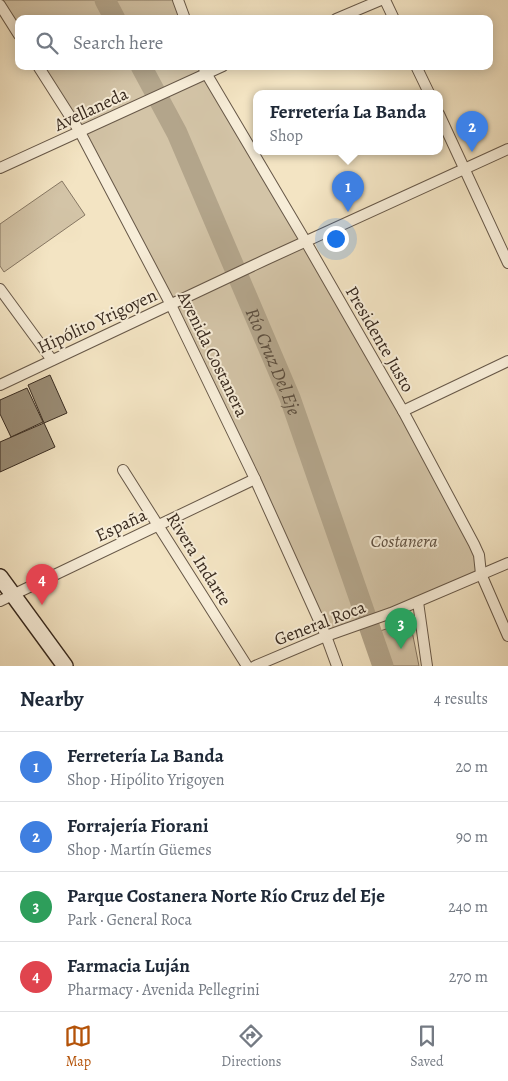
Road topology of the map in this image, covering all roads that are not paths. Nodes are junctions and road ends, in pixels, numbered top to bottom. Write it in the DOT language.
graph roads {
  1 [pos="178,0"];
  2 [pos="380,0"];
  3 [pos="385,0"];
  4 [pos="0,5"];
  5 [pos="184,15"];
  6 [pos="345,15"];
  7 [pos="392,15"];
  8 [pos="15,29"];
  9 [pos="41,70"];
  10 [pos="204,70"];
  11 [pos="418,70"];
  12 [pos="428,90"];
  13 [pos="443,122"];
  14 [pos="80,132"];
  15 [pos="508,149"];
  16 [pos="253,153"];
  17 [pos="254,155"];
  18 [pos="0,168"];
  19 [pos="466,169"];
  20 [pos="306,242"];
  21 [pos="508,264"];
  22 [pos="0,289"];
  23 [pos="171,305"];
  24 [pos="52,360"];
  25 [pos="508,362"];
  26 [pos="0,385"];
  27 [pos="403,411"];
  28 [pos="123,470"];
  29 [pos="255,479"];
  30 [pos="158,525"];
  31 [pos="508,563"];
  32 [pos="481,574"];
  33 [pos="0,577"];
  34 [pos="7,598"];
  35 [pos="418,602"];
  36 [pos="326,636"];
  37 [pos="508,636"];
  38 [pos="65,666"];
  39 [pos="247,666"];
  40 [pos="255,666"];
  41 [pos="337,666"];
  42 [pos="427,666"];
  1 -- 5 [label="street"];
  2 -- 6 [label="street"];
  3 -- 7 [label="street"];
  4 -- 8 [label="street"];
  9 -- 14 [label="street, Avenida Costanera"];
  10 -- 14 [label="street, Avellaneda"];
  10 -- 16 [label="street, Presidente Justo"];
  11 -- 12 [label="street"];
  13 -- 19 [label="street"];
  14 -- 18 [label="street, Avellaneda"];
  14 -- 23 [label="street, Avenida Costanera"];
  15 -- 19 [label="street, Hipólito Yrigoyen"];
  17 -- 20 [label="street, Presidente Justo"];
  19 -- 20 [label="street, Hipólito Yrigoyen"];
  19 -- 21 [label="street"];
  20 -- 23 [label="street, Hipólito Yrigoyen"];
  20 -- 27 [label="street, Presidente Justo"];
  22 -- 24 [label="street"];
  23 -- 24 [label="street, Hipólito Yrigoyen"];
  23 -- 29 [label="street, Avenida Costanera"];
  24 -- 26 [label="street, Hipólito Yrigoyen"];
  25 -- 27 [label="street"];
  27 -- 32 [label="street, Presidente Justo"];
  28 -- 30 [label="street, Rivera Indarte"];
  29 -- 30 [label="street, España"];
  29 -- 36 [label="street, Avenida Costanera"];
  30 -- 34 [label="street, España"];
  30 -- 39 [label="street, Rivera Indarte"];
  31 -- 32 [label="street, General Roca"];
  32 -- 35 [label="street, General Roca"];
  32 -- 37 [label="street, Presidente Justo"];
  33 -- 34 [label="street"];
  34 -- 38 [label="street"];
  35 -- 36 [label="street, General Roca"];
  35 -- 42 [label="street"];
  36 -- 40 [label="street, General Roca"];
  36 -- 41 [label="street, Avenida Costanera"];
}
